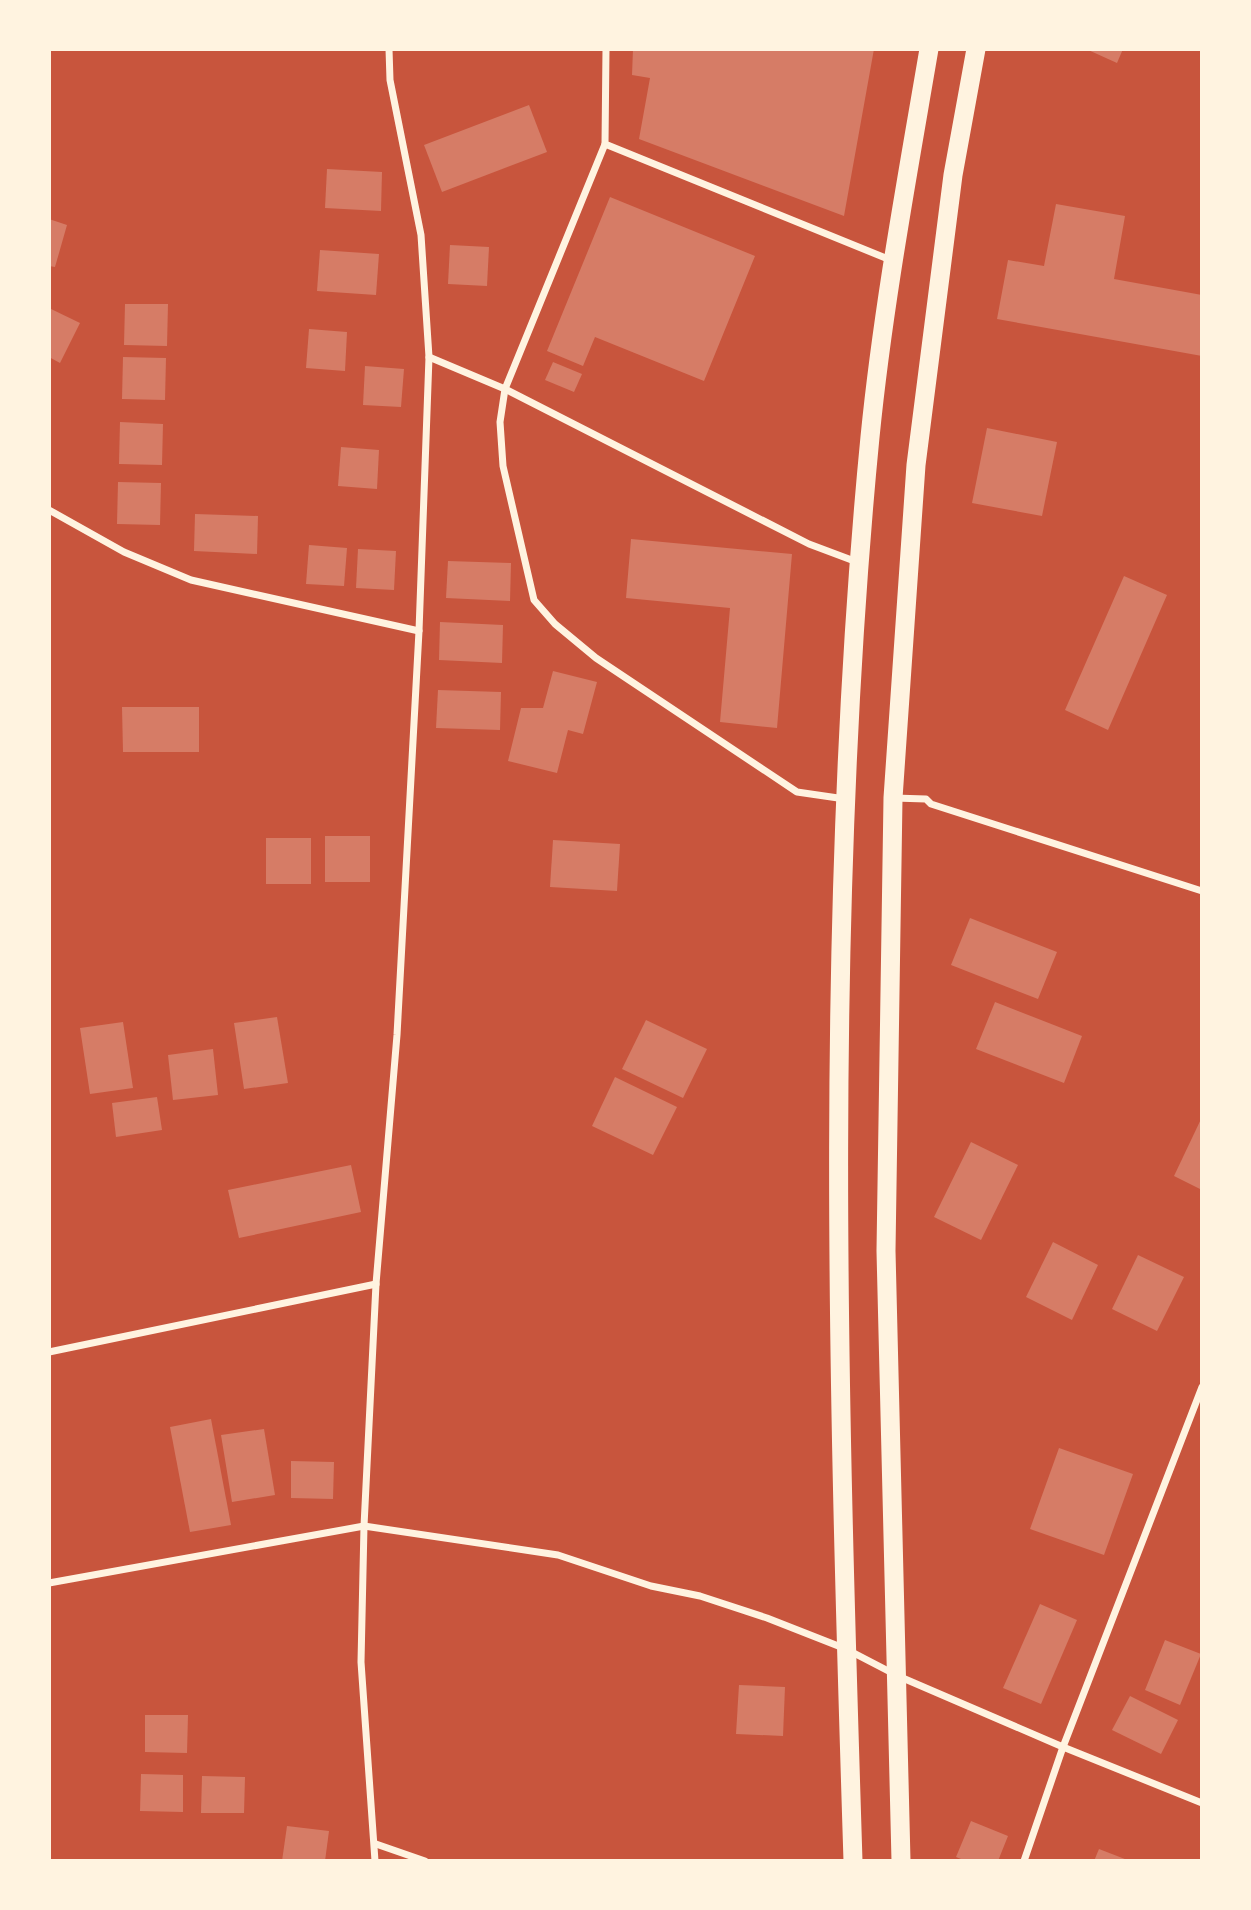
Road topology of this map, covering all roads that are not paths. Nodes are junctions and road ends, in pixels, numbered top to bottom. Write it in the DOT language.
graph roads {
  1 [pos="388,49"];
  2 [pos="606,49"];
  3 [pos="929,49"];
  4 [pos="976,49"];
  5 [pos="605,144"];
  6 [pos="893,261"];
  7 [pos="429,357"];
  8 [pos="505,389"];
  9 [pos="49,510"];
  10 [pos="860,563"];
  11 [pos="419,631"];
  12 [pos="893,797"];
  13 [pos="846,799"];
  14 [pos="1202,891"];
  15 [pos="376,1284"];
  16 [pos="49,1352"];
  17 [pos="1202,1387"];
  18 [pos="364,1526"];
  19 [pos="49,1583"];
  20 [pos="846,1649"];
  21 [pos="898,1676"];
  22 [pos="1063,1747"];
  23 [pos="1202,1803"];
  24 [pos="376,1844"];
  25 [pos="375,1861"];
  26 [pos="425,1861"];
  27 [pos="853,1861"];
  28 [pos="901,1861"];
  29 [pos="1024,1861"];
  1 -- 7 [label="street"];
  2 -- 5 [label="street"];
  3 -- 6 [label="highway"];
  4 -- 12 [label="highway"];
  5 -- 6 [label="street"];
  5 -- 8 [label="street"];
  6 -- 10 [label="highway"];
  7 -- 8 [label="street"];
  7 -- 11 [label="street"];
  8 -- 10 [label="street"];
  8 -- 13 [label="street"];
  9 -- 11 [label="street"];
  10 -- 13 [label="highway"];
  11 -- 15 [label="street"];
  12 -- 14 [label="street"];
  12 -- 21 [label="highway"];
  13 -- 20 [label="highway"];
  15 -- 16 [label="street"];
  15 -- 18 [label="street"];
  17 -- 22 [label="street"];
  18 -- 19 [label="street"];
  18 -- 20 [label="street"];
  18 -- 24 [label="street"];
  20 -- 21 [label="street"];
  20 -- 27 [label="highway"];
  21 -- 22 [label="street"];
  21 -- 28 [label="highway"];
  22 -- 23 [label="street"];
  22 -- 29 [label="street"];
  24 -- 25 [label="street"];
  24 -- 26 [label="street"];
}
